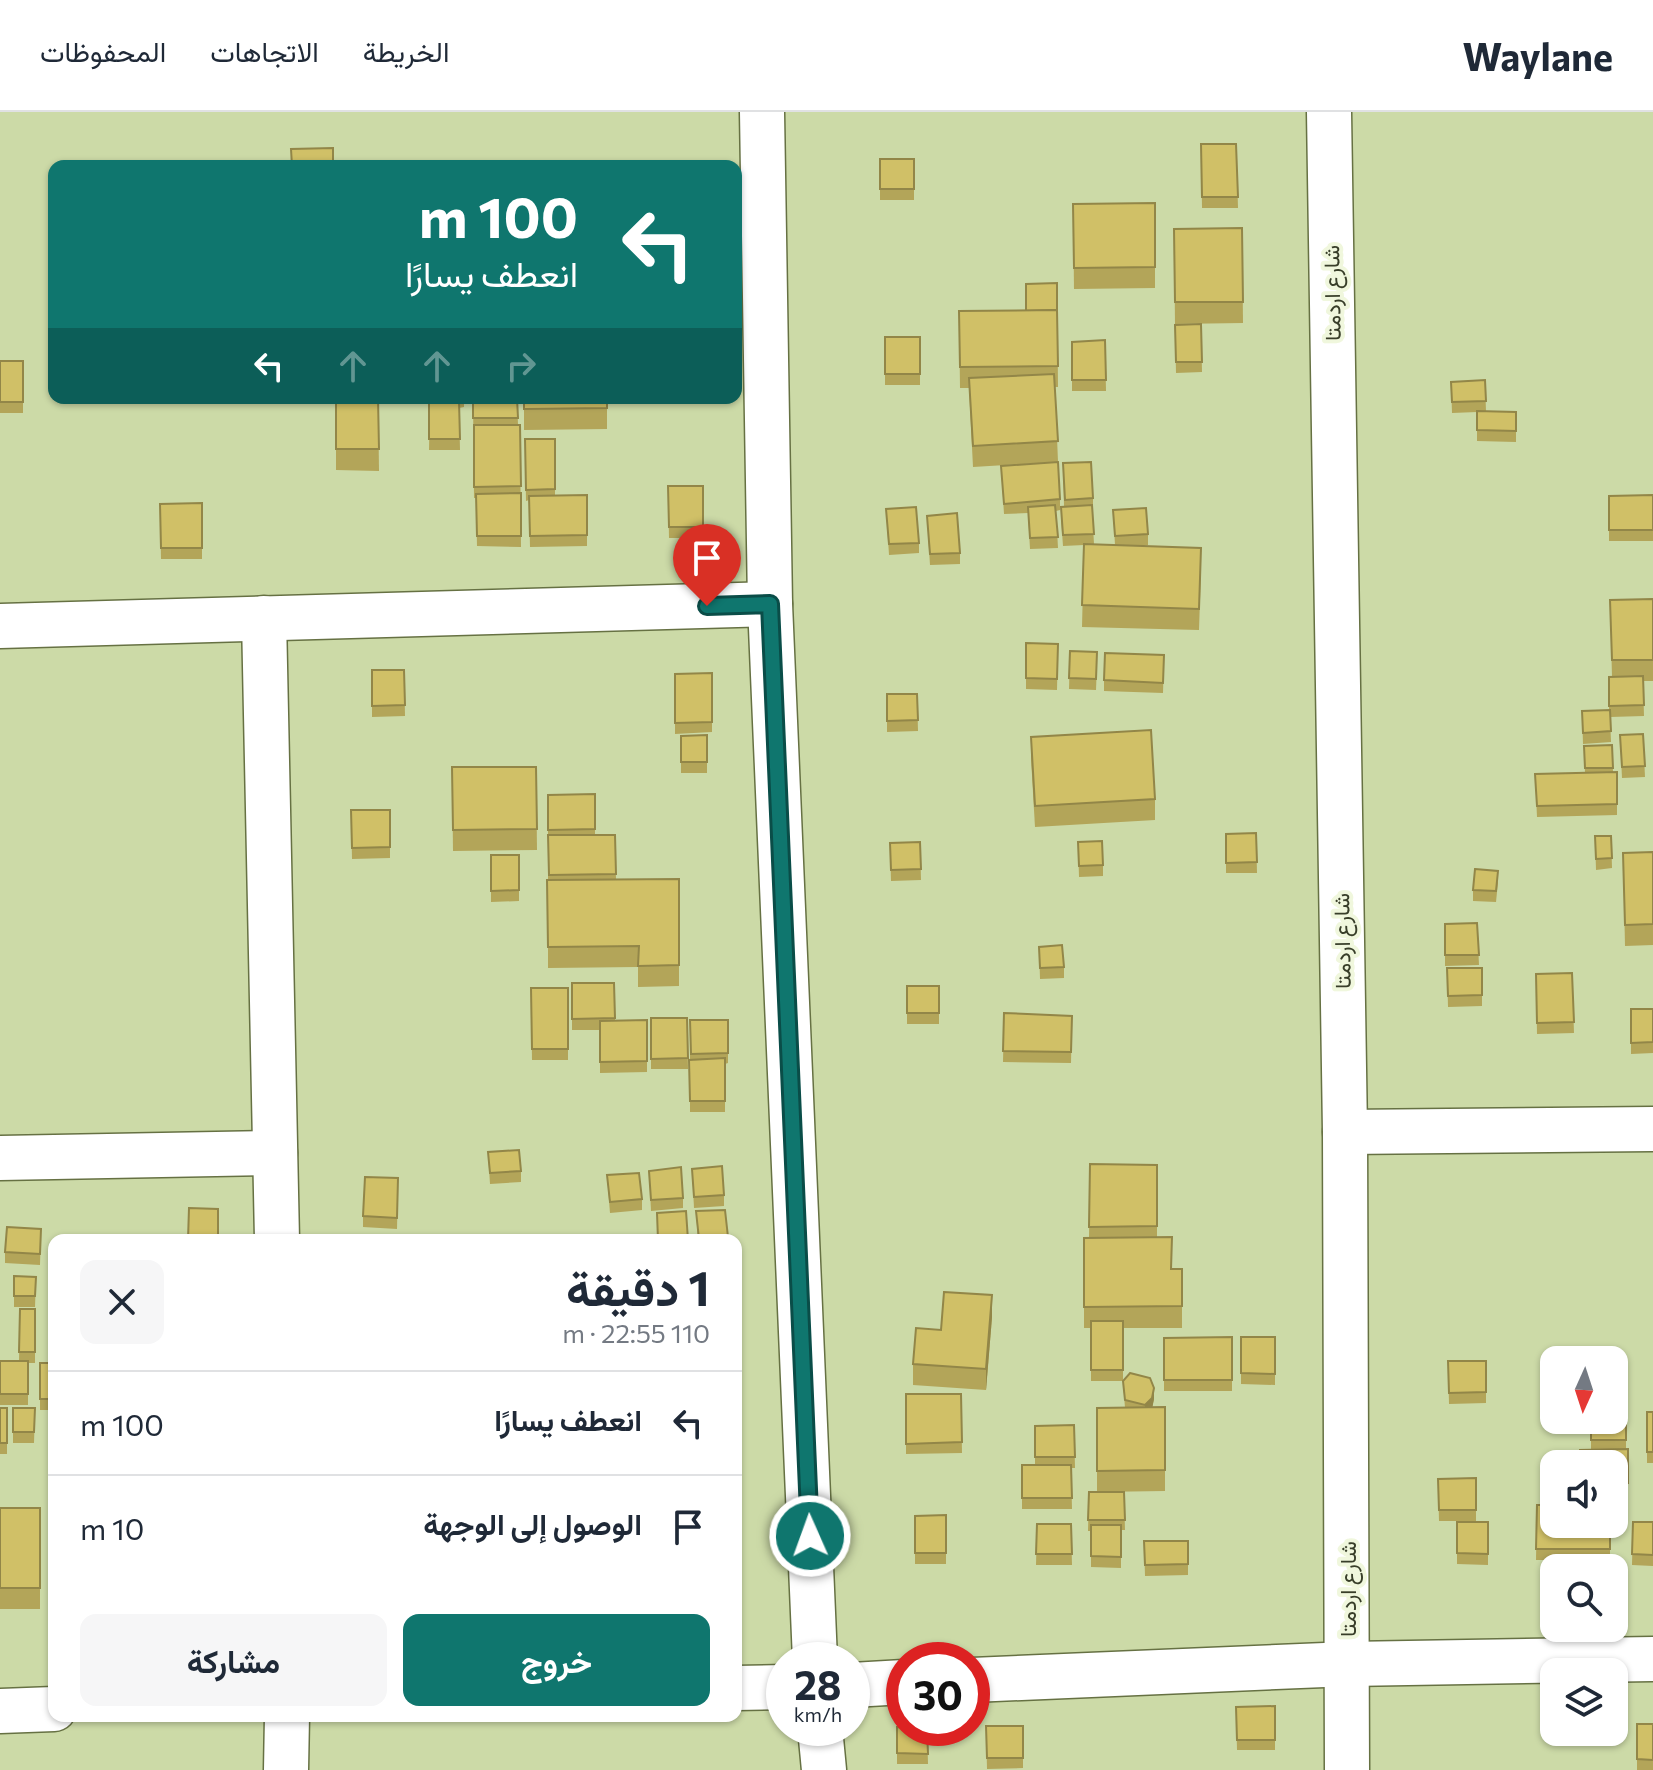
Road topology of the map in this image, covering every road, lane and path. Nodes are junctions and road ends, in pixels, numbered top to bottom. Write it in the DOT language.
graph roads {
  1 [pos="762,112"];
  2 [pos="1329,112"];
  3 [pos="770,604"];
  4 [pos="264,618"];
  5 [pos="0,626"];
  6 [pos="1653,1129"];
  7 [pos="1345,1132"];
  8 [pos="275,1153"];
  9 [pos="0,1158"];
  10 [pos="277,1234"];
  11 [pos="814,1642"];
  12 [pos="1653,1659"];
  13 [pos="1349,1664"];
  14 [pos="990,1679"];
  15 [pos="766,1687"];
  16 [pos="742,1688"];
  17 [pos="48,1709"];
  18 [pos="0,1711"];
  19 [pos="287,1722"];
  20 [pos="822,1746"];
  21 [pos="286,1770"];
  22 [pos="824,1770"];
  23 [pos="1347,1770"];
  1 -- 3 [label="street"];
  2 -- 7 [label="street, شارع اردمتا"];
  3 -- 4 [label="street"];
  3 -- 11 [label="street"];
  4 -- 5 [label="street"];
  4 -- 8 [label="street"];
  6 -- 7 [label="street"];
  7 -- 13 [label="street, شارع اردمتا"];
  8 -- 9 [label="street"];
  8 -- 10 [label="street"];
  12 -- 13 [label="street"];
  13 -- 14 [label="street"];
  13 -- 23 [label="street, شارع اردمتا"];
  15 -- 16 [label="street"];
  17 -- 18 [label="street"];
  19 -- 21 [label="street"];
  20 -- 22 [label="street"];
}
